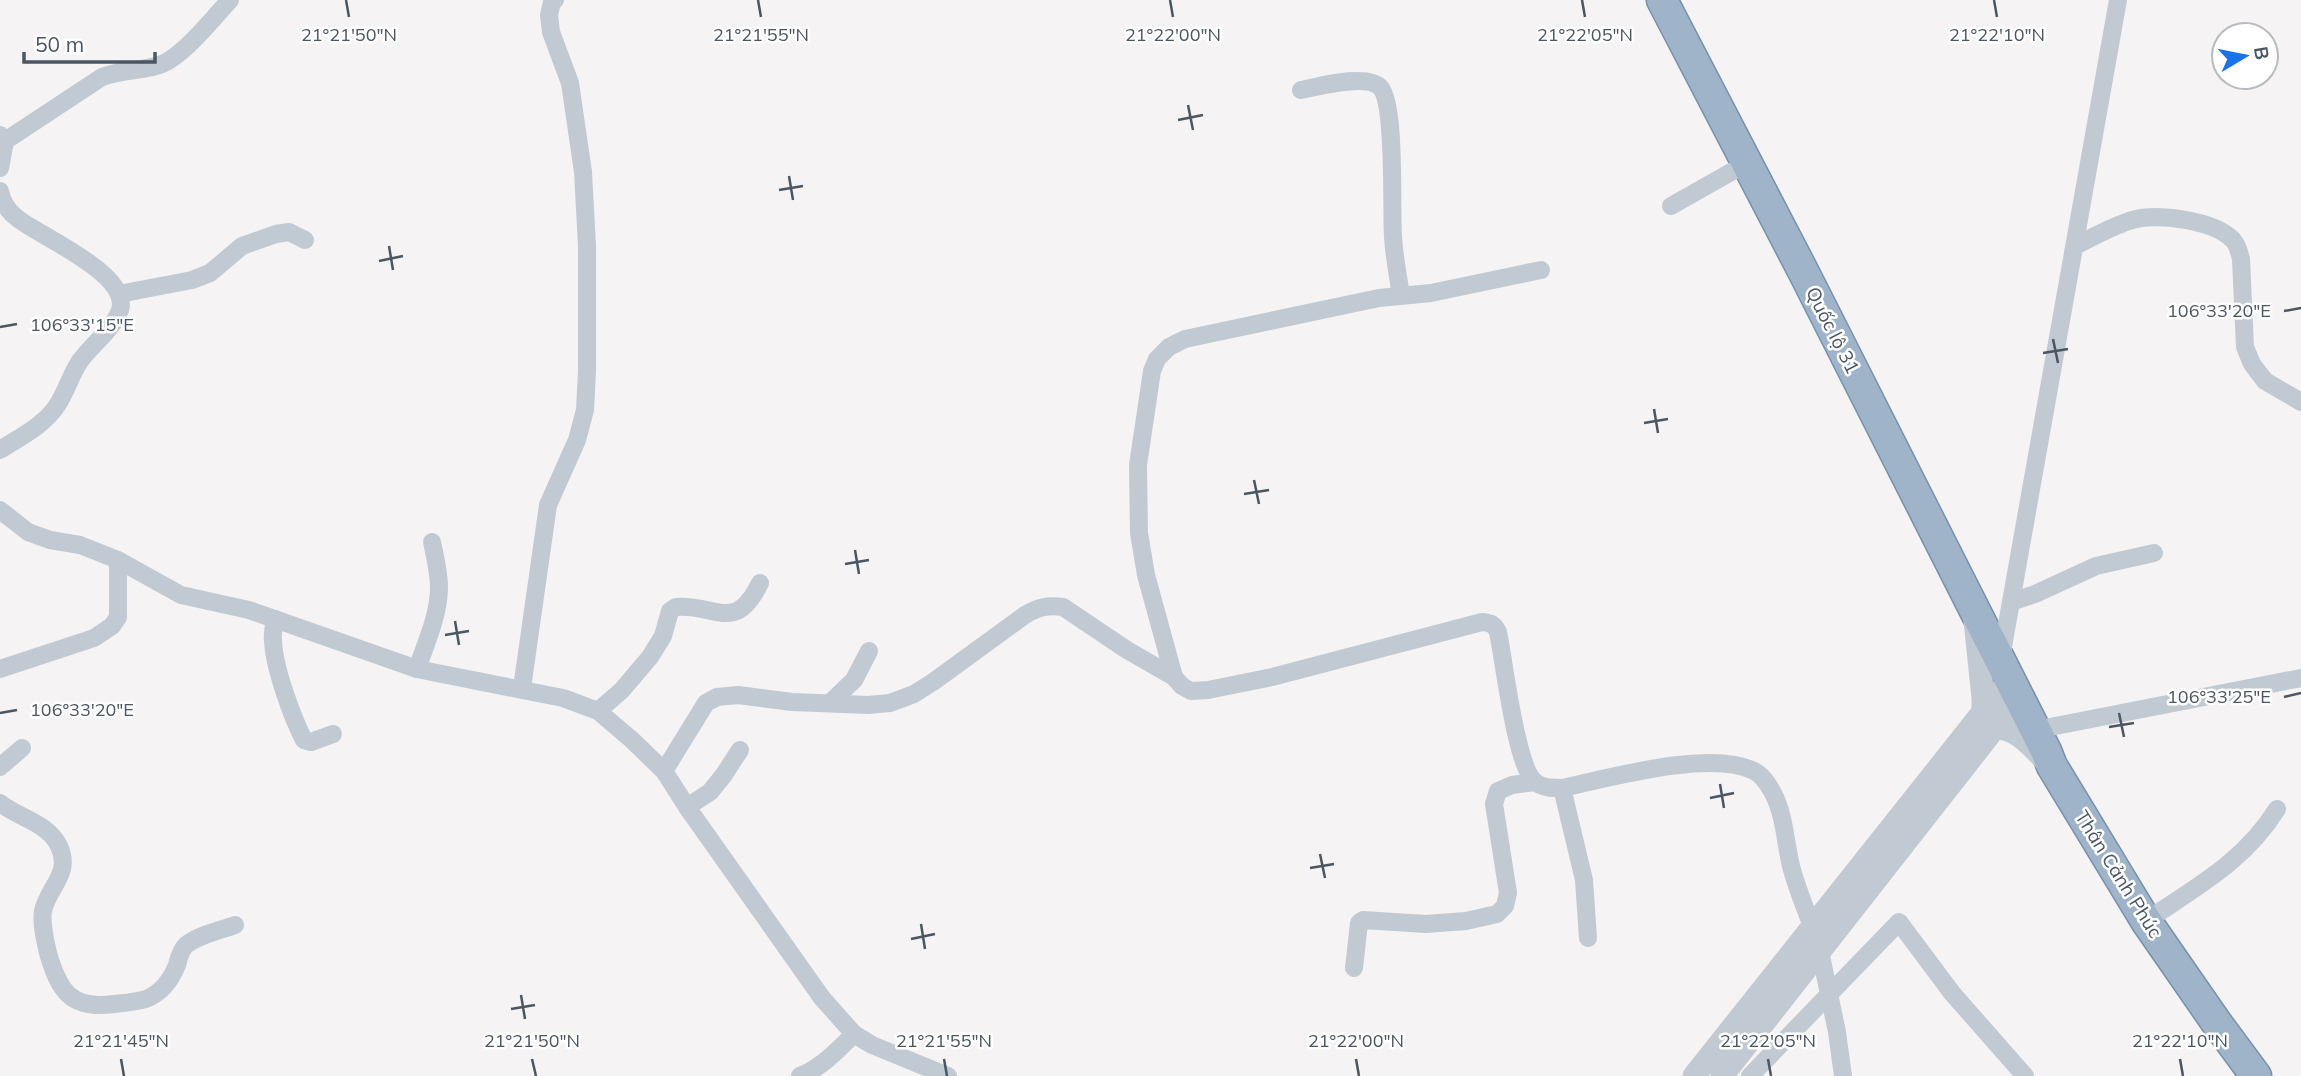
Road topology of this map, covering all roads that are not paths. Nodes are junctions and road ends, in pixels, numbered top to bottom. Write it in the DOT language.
graph roads {
  1 [pos="230,0"];
  2 [pos="1662,0"];
  3 [pos="2119,0"];
  4 [pos="552,1"];
  5 [pos="1301,90"];
  6 [pos="3,138"];
  7 [pos="1747,163"];
  8 [pos="0,168"];
  9 [pos="0,191"];
  10 [pos="1671,206"];
  11 [pos="305,240"];
  12 [pos="2075,246"];
  13 [pos="1541,270"];
  14 [pos="119,294"];
  15 [pos="1401,295"];
  16 [pos="2301,402"];
  17 [pos="0,450"];
  18 [pos="0,510"];
  19 [pos="432,542"];
  20 [pos="2154,553"];
  21 [pos="118,560"];
  22 [pos="760,583"];
  23 [pos="2011,602"];
  24 [pos="1972,604"];
  25 [pos="275,619"];
  26 [pos="869,651"];
  27 [pos="0,669"];
  28 [pos="417,669"];
  29 [pos="1174,677"];
  30 [pos="2301,678"];
  31 [pos="2010,681"];
  32 [pos="522,688"];
  33 [pos="830,703"];
  34 [pos="598,711"];
  35 [pos="1988,720"];
  36 [pos="2035,730"];
  37 [pos="333,734"];
  38 [pos="22,748"];
  39 [pos="740,750"];
  40 [pos="0,766"];
  41 [pos="2052,766"];
  42 [pos="664,771"];
  43 [pos="1535,782"];
  44 [pos="1562,788"];
  45 [pos="0,803"];
  46 [pos="687,807"];
  47 [pos="2277,809"];
  48 [pos="2147,921"];
  49 [pos="235,925"];
  50 [pos="1812,927"];
  51 [pos="1588,938"];
  52 [pos="1819,951"];
  53 [pos="1354,968"];
  54 [pos="1829,996"];
  55 [pos="854,1034"];
  56 [pos="805,1075"];
  57 [pos="948,1076"];
  58 [pos="1694,1076"];
  59 [pos="1722,1076"];
  60 [pos="1750,1076"];
  61 [pos="1843,1076"];
  62 [pos="2025,1076"];
  63 [pos="2256,1076"];
  1 -- 6 [label="street"];
  2 -- 7 [label="highway, Quốc lộ 31"];
  3 -- 12 [label="street"];
  4 -- 32 [label="street"];
  5 -- 15 [label="street"];
  6 -- 8 [label="street"];
  7 -- 10 [label="street"];
  7 -- 24 [label="highway, Quốc lộ 31"];
  9 -- 14 [label="street"];
  11 -- 14 [label="street"];
  12 -- 16 [label="street"];
  12 -- 23 [label="street"];
  13 -- 15 [label="street"];
  14 -- 17 [label="street"];
  15 -- 29 [label="street"];
  18 -- 21 [label="street"];
  19 -- 28 [label="street"];
  20 -- 23 [label="street"];
  21 -- 25 [label="street"];
  21 -- 27 [label="street"];
  22 -- 34 [label="street"];
  23 -- 31 [label="street"];
  24 -- 31 [label="highway, Quốc lộ 31"];
  24 -- 35 [label="street"];
  25 -- 28 [label="street"];
  25 -- 37 [label="street"];
  26 -- 33 [label="street"];
  28 -- 32 [label="street"];
  29 -- 33 [label="street"];
  29 -- 43 [label="street"];
  30 -- 36 [label="street"];
  31 -- 35 [label="street"];
  31 -- 36 [label="highway, Thân Cảnh Phúc"];
  32 -- 34 [label="street"];
  33 -- 42 [label="street"];
  34 -- 42 [label="street"];
  35 -- 41 [label="street"];
  35 -- 50 [label="street"];
  35 -- 52 [label="street"];
  36 -- 41 [label="highway, Thân Cảnh Phúc"];
  38 -- 40 [label="street"];
  39 -- 46 [label="street"];
  41 -- 48 [label="highway, Thân Cảnh Phúc"];
  42 -- 46 [label="street"];
  43 -- 44 [label="street"];
  43 -- 53 [label="street"];
  44 -- 50 [label="street"];
  44 -- 51 [label="street"];
  45 -- 49 [label="street"];
  46 -- 55 [label="street"];
  47 -- 48 [label="street"];
  48 -- 63 [label="highway, Thân Cảnh Phúc"];
  50 -- 58 [label="street"];
  52 -- 54 [label="street"];
  52 -- 59 [label="street"];
  54 -- 60 [label="street"];
  54 -- 61 [label="street"];
  54 -- 62 [label="street"];
  55 -- 56 [label="street"];
  55 -- 57 [label="street"];
}
